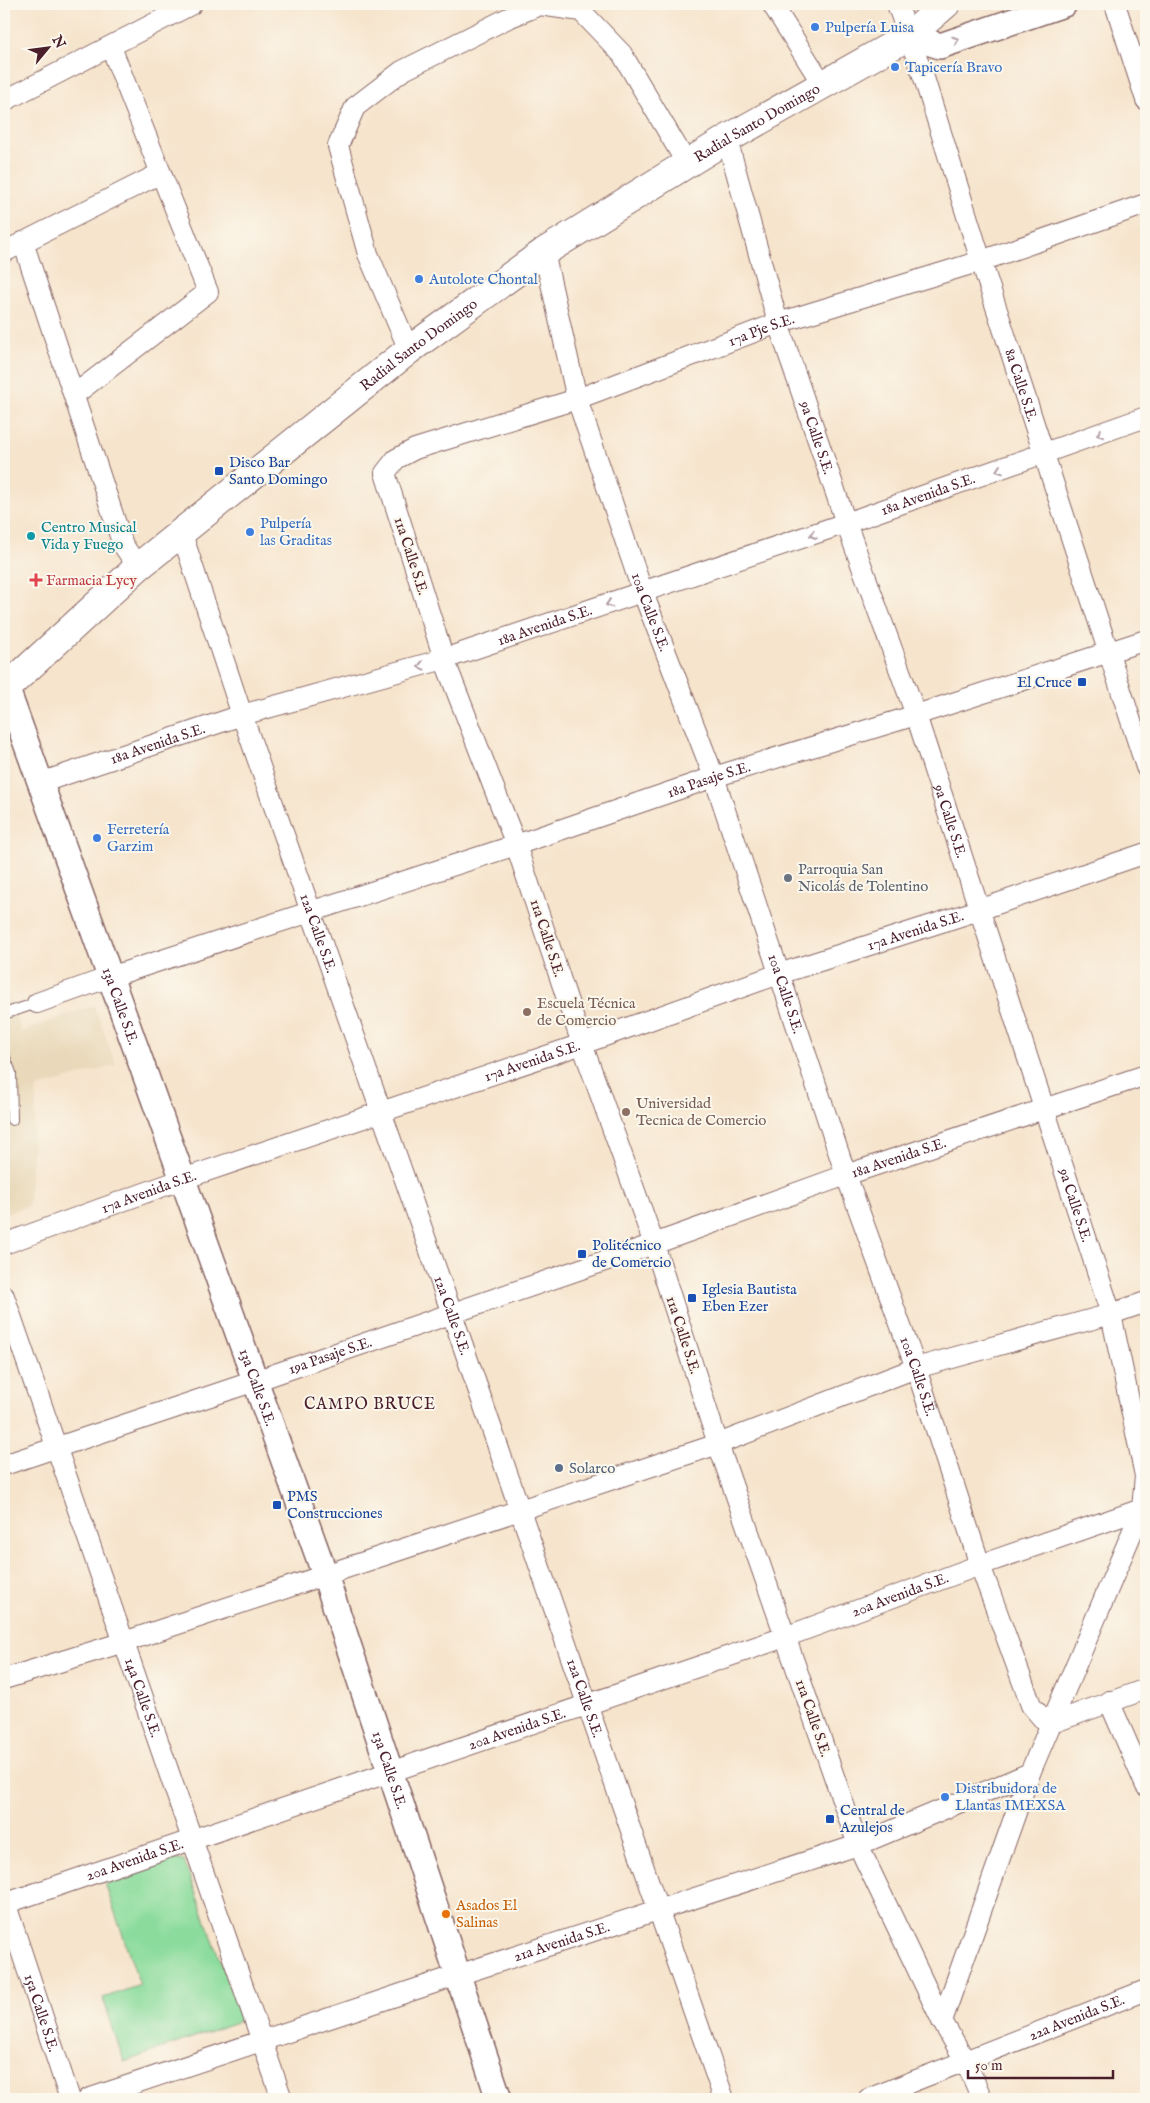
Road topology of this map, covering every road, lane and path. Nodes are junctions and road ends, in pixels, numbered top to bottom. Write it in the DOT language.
graph roads {
  1 [pos="192,4"];
  2 [pos="772,4"];
  3 [pos="897,4"];
  4 [pos="946,4"];
  5 [pos="1064,4"];
  6 [pos="1115,4"];
  7 [pos="909,36"];
  8 [pos="111,47"];
  9 [pos="823,85"];
  10 [pos="1146,100"];
  11 [pos="4,101"];
  12 [pos="728,139"];
  13 [pos="687,164"];
  14 [pos="161,173"];
  15 [pos="1146,204"];
  16 [pos="23,242"];
  17 [pos="4,252"];
  18 [pos="544,252"];
  19 [pos="981,261"];
  20 [pos="778,323"];
  21 [pos="408,350"];
  22 [pos="74,394"];
  23 [pos="577,399"];
  24 [pos="1146,418"];
  25 [pos="1045,454"];
  26 [pos="385,473"];
  27 [pos="846,523"];
  28 [pos="181,530"];
  29 [pos="138,566"];
  30 [pos="643,593"];
  31 [pos="1146,640"];
  32 [pos="1109,653"];
  33 [pos="444,659"];
  34 [pos="4,685"];
  35 [pos="242,715"];
  36 [pos="916,715"];
  37 [pos="1146,768"];
  38 [pos="714,777"];
  39 [pos="40,783"];
  40 [pos="516,845"];
  41 [pos="1146,853"];
  42 [pos="979,910"];
  43 [pos="311,912"];
  44 [pos="779,974"];
  45 [pos="110,977"];
  46 [pos="37,1003"];
  47 [pos="4,1014"];
  48 [pos="582,1044"];
  49 [pos="4,1055"];
  50 [pos="1146,1075"];
  51 [pos="1044,1110"];
  52 [pos="380,1112"];
  53 [pos="12,1120"];
  54 [pos="846,1175"];
  55 [pos="183,1179"];
  56 [pos="4,1244"];
  57 [pos="654,1244"];
  58 [pos="4,1296"];
  59 [pos="1146,1302"];
  60 [pos="452,1314"];
  61 [pos="1110,1314"];
  62 [pos="916,1368"];
  63 [pos="256,1382"];
  64 [pos="718,1444"];
  65 [pos="56,1447"];
  66 [pos="4,1464"];
  67 [pos="1142,1509"];
  68 [pos="519,1511"];
  69 [pos="980,1565"];
  70 [pos="325,1575"];
  71 [pos="785,1637"];
  72 [pos="124,1642"];
  73 [pos="4,1679"];
  74 [pos="1146,1689"];
  75 [pos="1109,1701"];
  76 [pos="586,1704"];
  77 [pos="1052,1722"];
  78 [pos="390,1771"];
  79 [pos="1030,1773"];
  80 [pos="1146,1786"];
  81 [pos="192,1839"];
  82 [pos="858,1845"];
  83 [pos="4,1902"];
  84 [pos="658,1909"];
  85 [pos="458,1975"];
  86 [pos="1146,1990"];
  87 [pos="942,2021"];
  88 [pos="262,2041"];
  89 [pos="966,2062"];
  90 [pos="889,2095"];
  91 [pos="70,2099"];
  92 [pos="88,2099"];
  93 [pos="282,2099"];
  94 [pos="499,2099"];
  95 [pos="724,2099"];
  96 [pos="868,2099"];
  97 [pos="982,2099"];
  1 -- 8 [label="street"];
  2 -- 9 [label="street"];
  3 -- 7 [label="street, 8a Calle S.E."];
  4 -- 7 [label="main road, Radial Santo Domingo"];
  7 -- 5 [label="street, one-way"];
  6 -- 10 [label="street"];
  7 -- 9 [label="main road, Radial Santo Domingo"];
  7 -- 19 [label="street, 8a Calle S.E."];
  8 -- 11 [label="street"];
  8 -- 14 [label="street"];
  9 -- 12 [label="main road, Radial Santo Domingo"];
  12 -- 13 [label="main road, Radial Santo Domingo"];
  12 -- 20 [label="street, 9a Calle S.E."];
  13 -- 18 [label="main road, Radial Santo Domingo"];
  13 -- 21 [label="street"];
  14 -- 16 [label="street"];
  14 -- 22 [label="street"];
  15 -- 19 [label="street, 17a Pje S.E."];
  16 -- 17 [label="street"];
  16 -- 22 [label="street"];
  18 -- 21 [label="main road, Radial Santo Domingo"];
  18 -- 23 [label="street, 10a Calle S.E."];
  19 -- 20 [label="street, 17a Pje S.E."];
  19 -- 25 [label="street, 8a Calle S.E."];
  20 -- 23 [label="street, 17a Pje S.E."];
  20 -- 27 [label="street, 9a Calle S.E."];
  21 -- 28 [label="main road, Radial Santo Domingo"];
  22 -- 29 [label="street"];
  23 -- 26 [label="street, 17a Pje S.E."];
  23 -- 30 [label="street, 10a Calle S.E."];
  24 -- 25 [label="street, 18a Avenida S.E., one-way"];
  25 -- 27 [label="street, 18a Avenida S.E., one-way"];
  25 -- 32 [label="street, 8a Calle S.E."];
  26 -- 33 [label="street, 11a Calle S.E."];
  27 -- 30 [label="street, 18a Avenida S.E., one-way"];
  27 -- 36 [label="street, 9a Calle S.E."];
  28 -- 29 [label="main road, Radial Santo Domingo"];
  28 -- 35 [label="street, 12a Calle S.E."];
  29 -- 34 [label="main road, Radial Santo Domingo"];
  30 -- 33 [label="street, 18a Avenida S.E., one-way"];
  30 -- 38 [label="street, 10a Calle S.E."];
  31 -- 32 [label="street, 18a Pasaje S.E."];
  32 -- 36 [label="street, 18a Pasaje S.E."];
  32 -- 37 [label="street, 8a Calle S.E."];
  33 -- 35 [label="street, 18a Avenida S.E., one-way"];
  33 -- 40 [label="street, 11a Calle S.E."];
  34 -- 39 [label="street, 13a Calle S.E."];
  35 -- 39 [label="street, 18a Avenida S.E."];
  35 -- 43 [label="street, 12a Calle S.E."];
  36 -- 38 [label="street, 18a Pasaje S.E."];
  36 -- 42 [label="street, 9a Calle S.E."];
  38 -- 40 [label="street, 18a Pasaje S.E."];
  38 -- 44 [label="street, 10a Calle S.E."];
  39 -- 45 [label="street, 13a Calle S.E."];
  40 -- 43 [label="street, 18a Pasaje S.E."];
  40 -- 48 [label="street, 11a Calle S.E."];
  41 -- 42 [label="street, 17a Avenida S.E."];
  42 -- 44 [label="street, 17a Avenida S.E."];
  42 -- 51 [label="street, 9a Calle S.E."];
  43 -- 45 [label="street"];
  43 -- 52 [label="street, 12a Calle S.E."];
  44 -- 48 [label="street, 17a Avenida S.E."];
  44 -- 54 [label="street, 10a Calle S.E."];
  45 -- 46 [label="street"];
  45 -- 55 [label="street, 13a Calle S.E."];
  46 -- 47 [label="lane"];
  48 -- 52 [label="street, 17a Avenida S.E."];
  48 -- 57 [label="street, 11a Calle S.E."];
  49 -- 53 [label="lane"];
  50 -- 51 [label="street, 18a Avenida S.E."];
  51 -- 54 [label="street, 18a Avenida S.E."];
  51 -- 61 [label="street, 9a Calle S.E."];
  52 -- 55 [label="street, 17a Avenida S.E."];
  52 -- 60 [label="street, 12a Calle S.E."];
  54 -- 57 [label="street, 18a Avenida S.E."];
  54 -- 62 [label="street, 10a Calle S.E."];
  55 -- 56 [label="street, 17a Avenida S.E."];
  55 -- 63 [label="street, 13a Calle S.E."];
  57 -- 60 [label="street, 19a Pasaje S.E."];
  57 -- 64 [label="street, 11a Calle S.E."];
  58 -- 65 [label="street, 14a Calle S.E."];
  59 -- 61 [label="street"];
  60 -- 63 [label="street, 19a Pasaje S.E."];
  60 -- 68 [label="street, 12a Calle S.E."];
  61 -- 62 [label="street"];
  61 -- 67 [label="street, 9a Calle S.E."];
  62 -- 64 [label="street"];
  62 -- 69 [label="street, 10a Calle S.E."];
  63 -- 65 [label="street, 19a Pasaje S.E."];
  63 -- 70 [label="street, 13a Calle S.E."];
  64 -- 68 [label="street"];
  64 -- 71 [label="street, 11a Calle S.E."];
  65 -- 66 [label="street, 19a Pasaje S.E."];
  65 -- 72 [label="street, 14a Calle S.E."];
  67 -- 69 [label="street, 20a Avenida S.E."];
  67 -- 77 [label="street, 9a Calle S.E."];
  68 -- 70 [label="street"];
  68 -- 76 [label="street, 12a Calle S.E."];
  69 -- 71 [label="street, 20a Avenida S.E."];
  69 -- 77 [label="street, 10a Calle S.E."];
  70 -- 72 [label="street"];
  70 -- 78 [label="street, 13a Calle S.E."];
  71 -- 76 [label="street, 20a Avenida S.E."];
  71 -- 82 [label="street, 11a Calle S.E."];
  72 -- 73 [label="street"];
  72 -- 81 [label="street, 14a Calle S.E."];
  74 -- 75 [label="street"];
  75 -- 77 [label="street"];
  75 -- 80 [label="street"];
  76 -- 78 [label="street, 20a Avenida S.E."];
  76 -- 84 [label="street, 12a Calle S.E."];
  77 -- 79 [label="street, 9a Calle S.E."];
  78 -- 81 [label="street, 20a Avenida S.E."];
  78 -- 85 [label="street, 13a Calle S.E."];
  79 -- 82 [label="street, 21a Avenida S.E."];
  79 -- 87 [label="street, 9a Calle S.E."];
  81 -- 83 [label="street, 20a Avenida S.E."];
  81 -- 88 [label="street, 14a Calle S.E."];
  82 -- 84 [label="street, 21a Avenida S.E."];
  82 -- 87 [label="street, 11a Calle S.E."];
  83 -- 91 [label="street, 15a Calle S.E."];
  84 -- 85 [label="street, 21a Avenida S.E."];
  84 -- 95 [label="street, 12a Calle S.E."];
  85 -- 88 [label="street, 21a Avenida S.E."];
  85 -- 94 [label="street, 13a Calle S.E."];
  86 -- 89 [label="street, 22a Avenida S.E."];
  87 -- 89 [label="street, 11a Calle S.E."];
  88 -- 92 [label="street, 21a Avenida S.E."];
  88 -- 93 [label="street, 14a Calle S.E."];
  89 -- 90 [label="street, 22a Avenida S.E."];
  89 -- 97 [label="street, 11a Calle S.E."];
  90 -- 96 [label="street, 22a Avenida S.E."];
}
